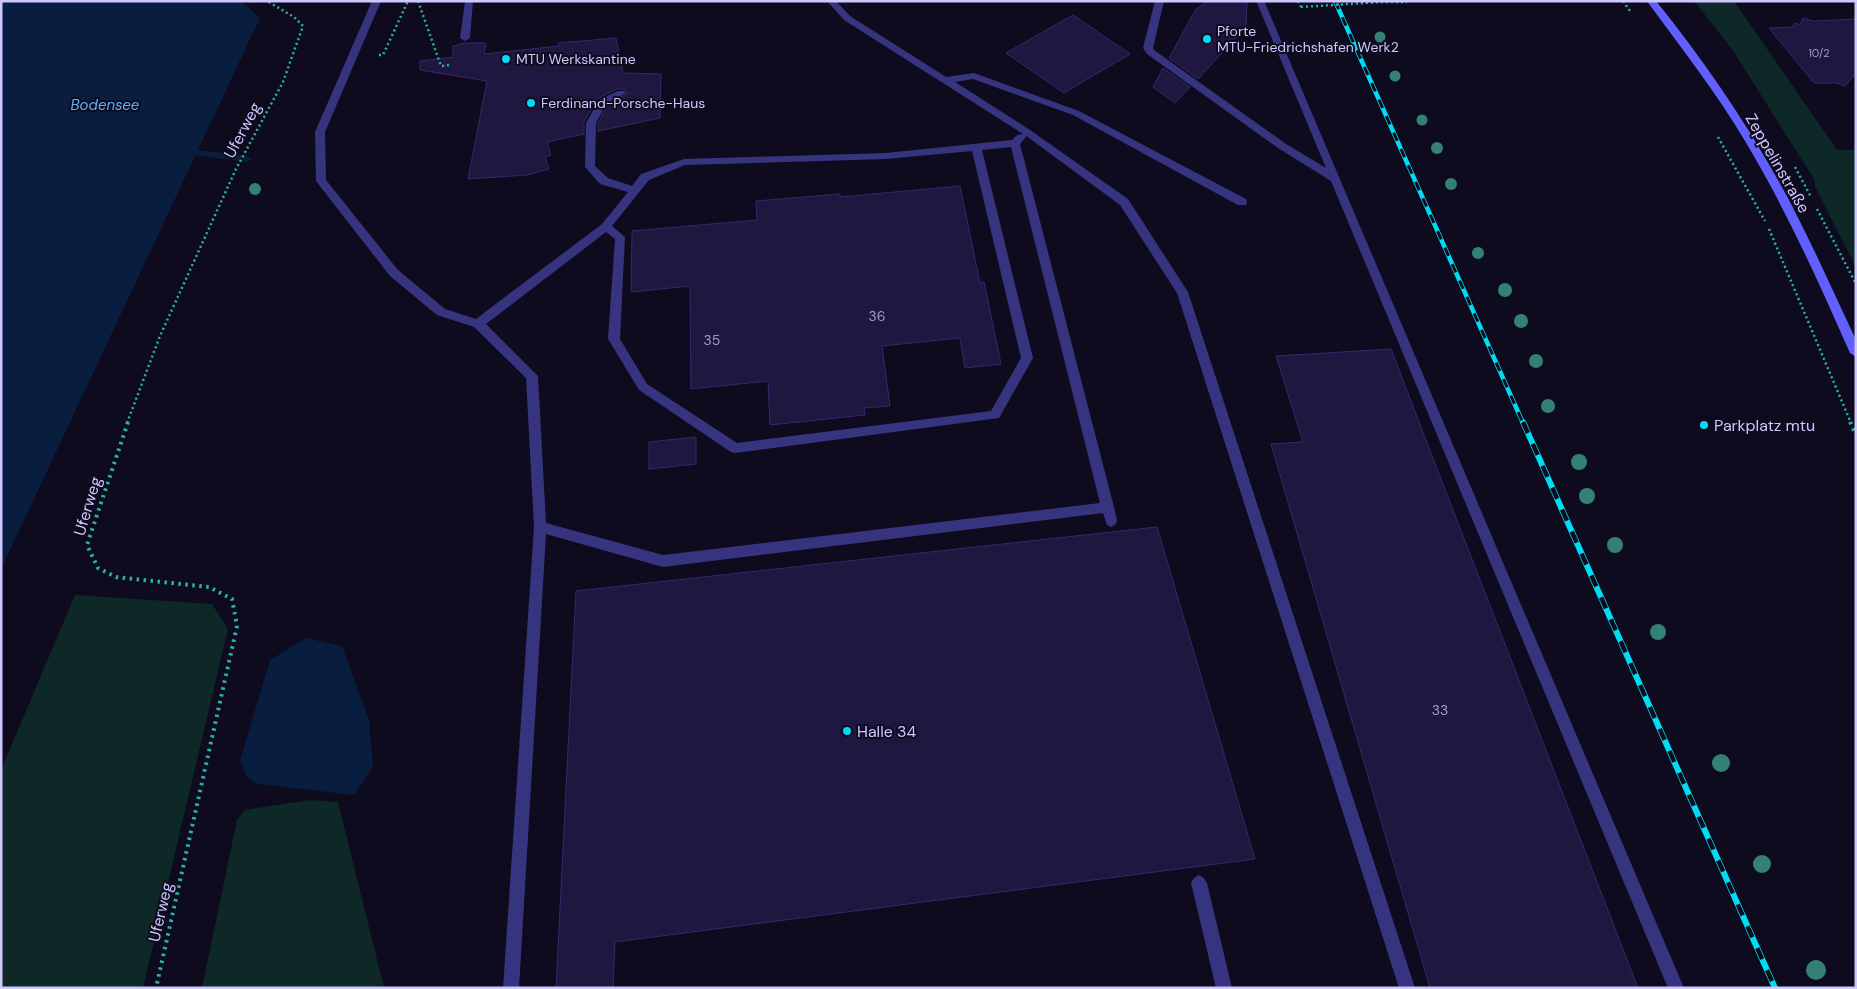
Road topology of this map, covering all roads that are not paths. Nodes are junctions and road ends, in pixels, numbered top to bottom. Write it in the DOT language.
graph roads {
  1 [pos="377,1"];
  2 [pos="469,1"];
  3 [pos="831,1"];
  4 [pos="1160,1"];
  5 [pos="1651,1"];
  6 [pos="1260,2"];
  7 [pos="465,38"];
  8 [pos="945,80"];
  9 [pos="621,93"];
  10 [pos="1027,132"];
  11 [pos="1015,143"];
  12 [pos="976,147"];
  13 [pos="1335,179"];
  14 [pos="634,190"];
  15 [pos="1242,202"];
  16 [pos="606,227"];
  17 [pos="478,324"];
  18 [pos="1856,353"];
  19 [pos="1108,507"];
  20 [pos="1111,521"];
  21 [pos="540,527"];
  22 [pos="1199,883"];
  23 [pos="511,988"];
  24 [pos="1224,988"];
  25 [pos="1407,988"];
  26 [pos="1676,988"];
  1 -- 17 [label="lane"];
  2 -- 7 [label="lane"];
  3 -- 8 [label="lane"];
  4 -- 13 [label="lane"];
  5 -- 18 [label="main road, Zeppelinstraße"];
  6 -- 13 [label="lane"];
  8 -- 10 [label="lane"];
  8 -- 15 [label="lane"];
  9 -- 14 [label="lane"];
  10 -- 11 [label="lane"];
  10 -- 25 [label="lane"];
  11 -- 12 [label="lane"];
  11 -- 19 [label="lane"];
  12 -- 14 [label="lane"];
  12 -- 16 [label="lane"];
  13 -- 26 [label="lane"];
  14 -- 16 [label="lane"];
  16 -- 17 [label="lane"];
  17 -- 21 [label="lane"];
  19 -- 20 [label="lane"];
  19 -- 21 [label="lane"];
  21 -- 23 [label="lane"];
  22 -- 24 [label="lane"];
}
